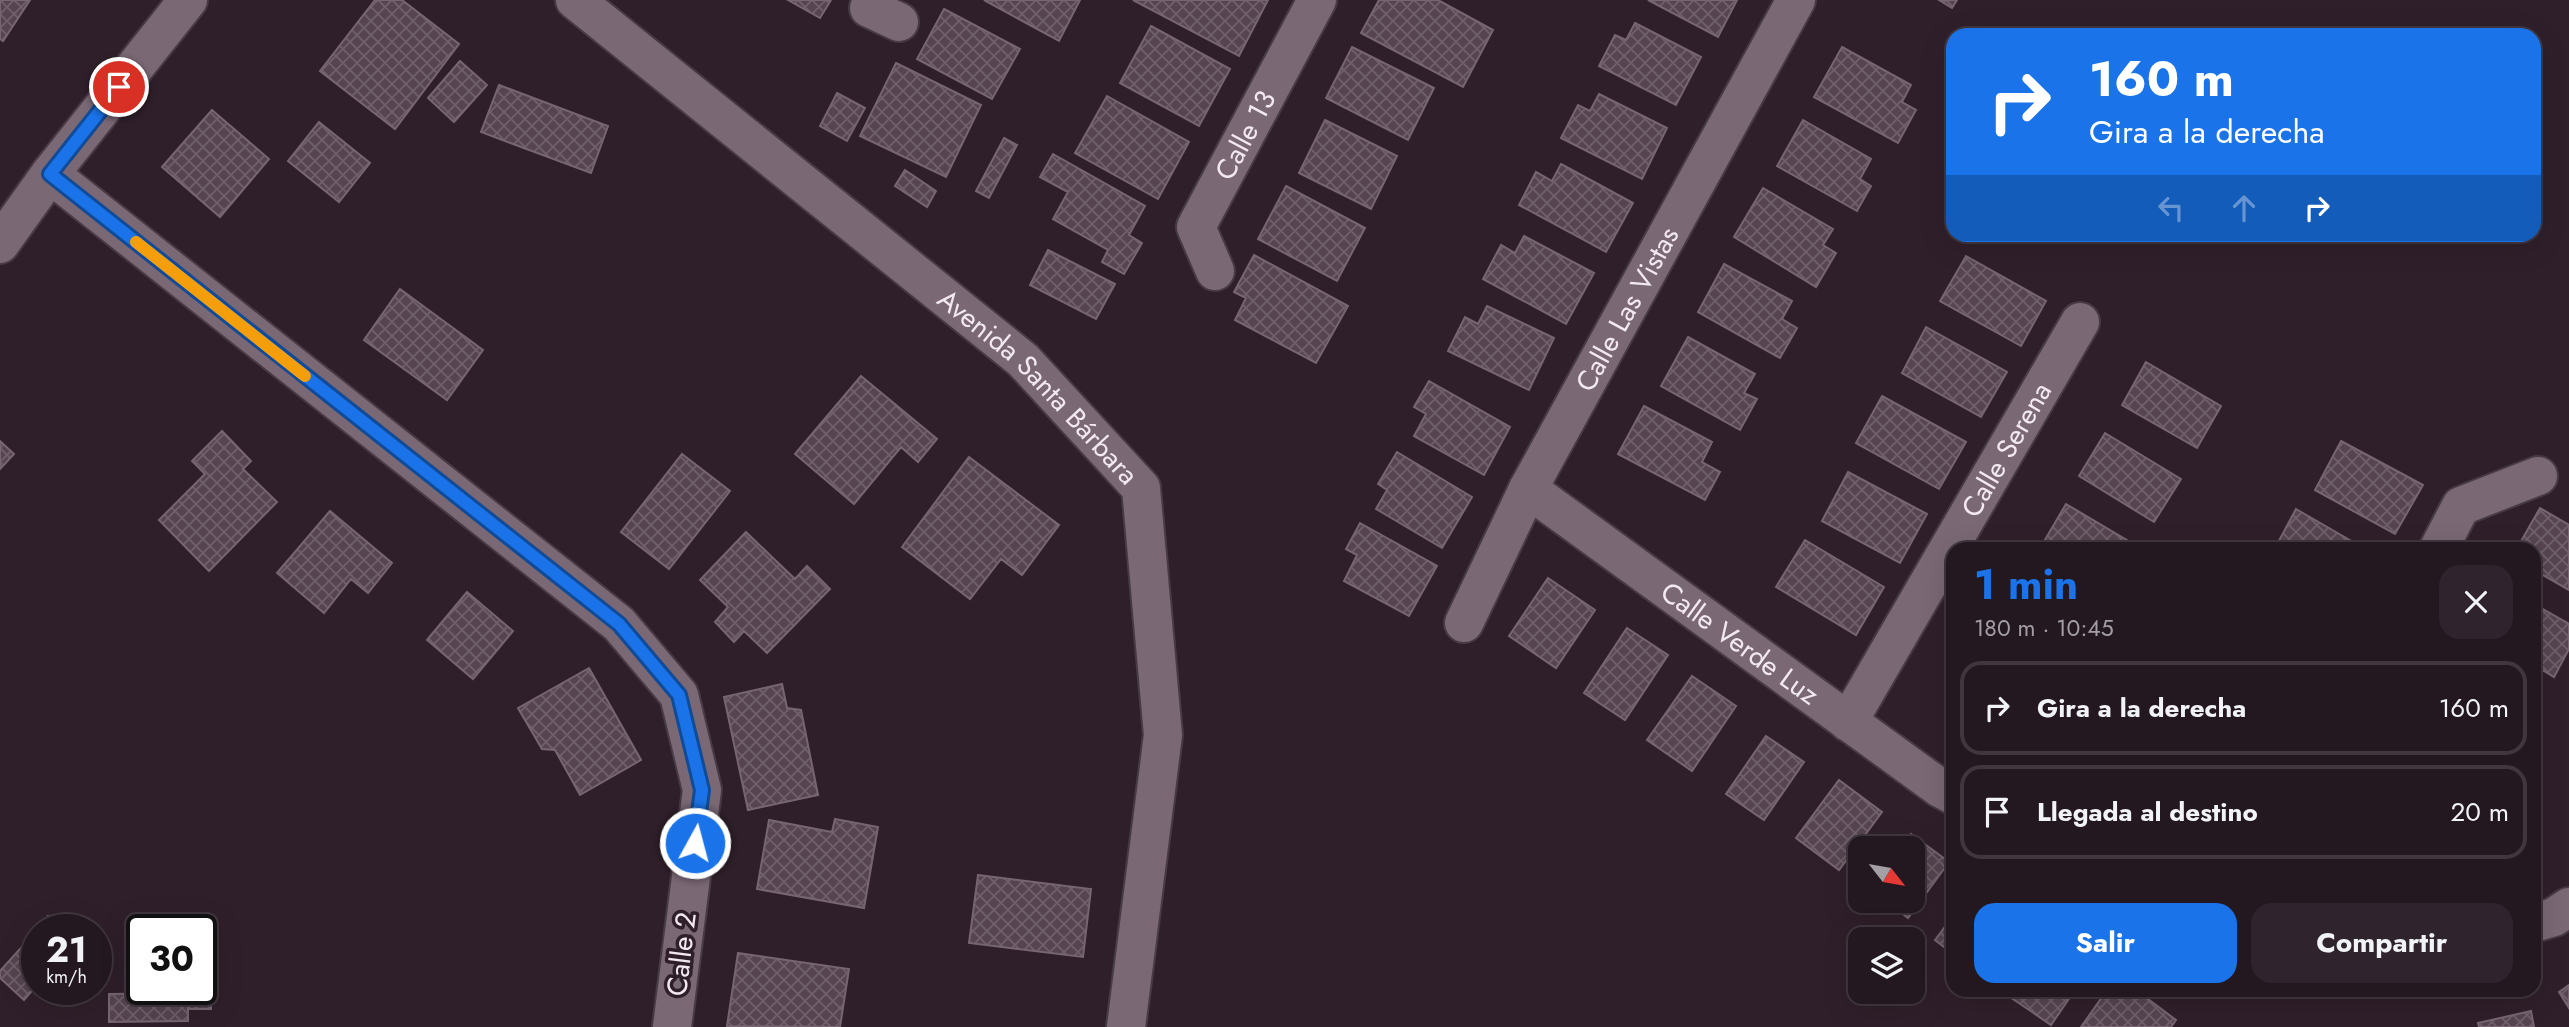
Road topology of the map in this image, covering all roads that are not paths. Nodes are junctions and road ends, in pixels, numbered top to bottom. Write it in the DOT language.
graph roads {
  1 [pos="188,0"];
  2 [pos="575,0"];
  3 [pos="1317,0"];
  4 [pos="1796,0"];
  5 [pos="50,174"];
  6 [pos="0,244"];
  7 [pos="1215,271"];
  8 [pos="2080,322"];
  9 [pos="2538,476"];
  10 [pos="1528,489"];
  11 [pos="1952,542"];
  12 [pos="2442,542"];
  13 [pos="1946,553"];
  14 [pos="1464,623"];
  15 [pos="1848,722"];
  16 [pos="1946,790"];
  17 [pos="2569,907"];
  18 [pos="2541,921"];
  19 [pos="672,1027"];
  20 [pos="1126,1027"];
  1 -- 5 [label="street"];
  2 -- 20 [label="street, Avenida Santa Bárbara"];
  3 -- 7 [label="street, Calle 13"];
  4 -- 10 [label="street, Calle Las Vistas"];
  5 -- 6 [label="street"];
  5 -- 19 [label="street, Calle 2"];
  8 -- 11 [label="street, Calle Serena"];
  9 -- 12 [label="street"];
  10 -- 14 [label="street, Calle Las Vistas"];
  10 -- 15 [label="street, Calle Verde Luz"];
  13 -- 15 [label="street, Calle Serena"];
  15 -- 16 [label="street, Calle Verde Luz"];
  17 -- 18 [label="street"];
}
